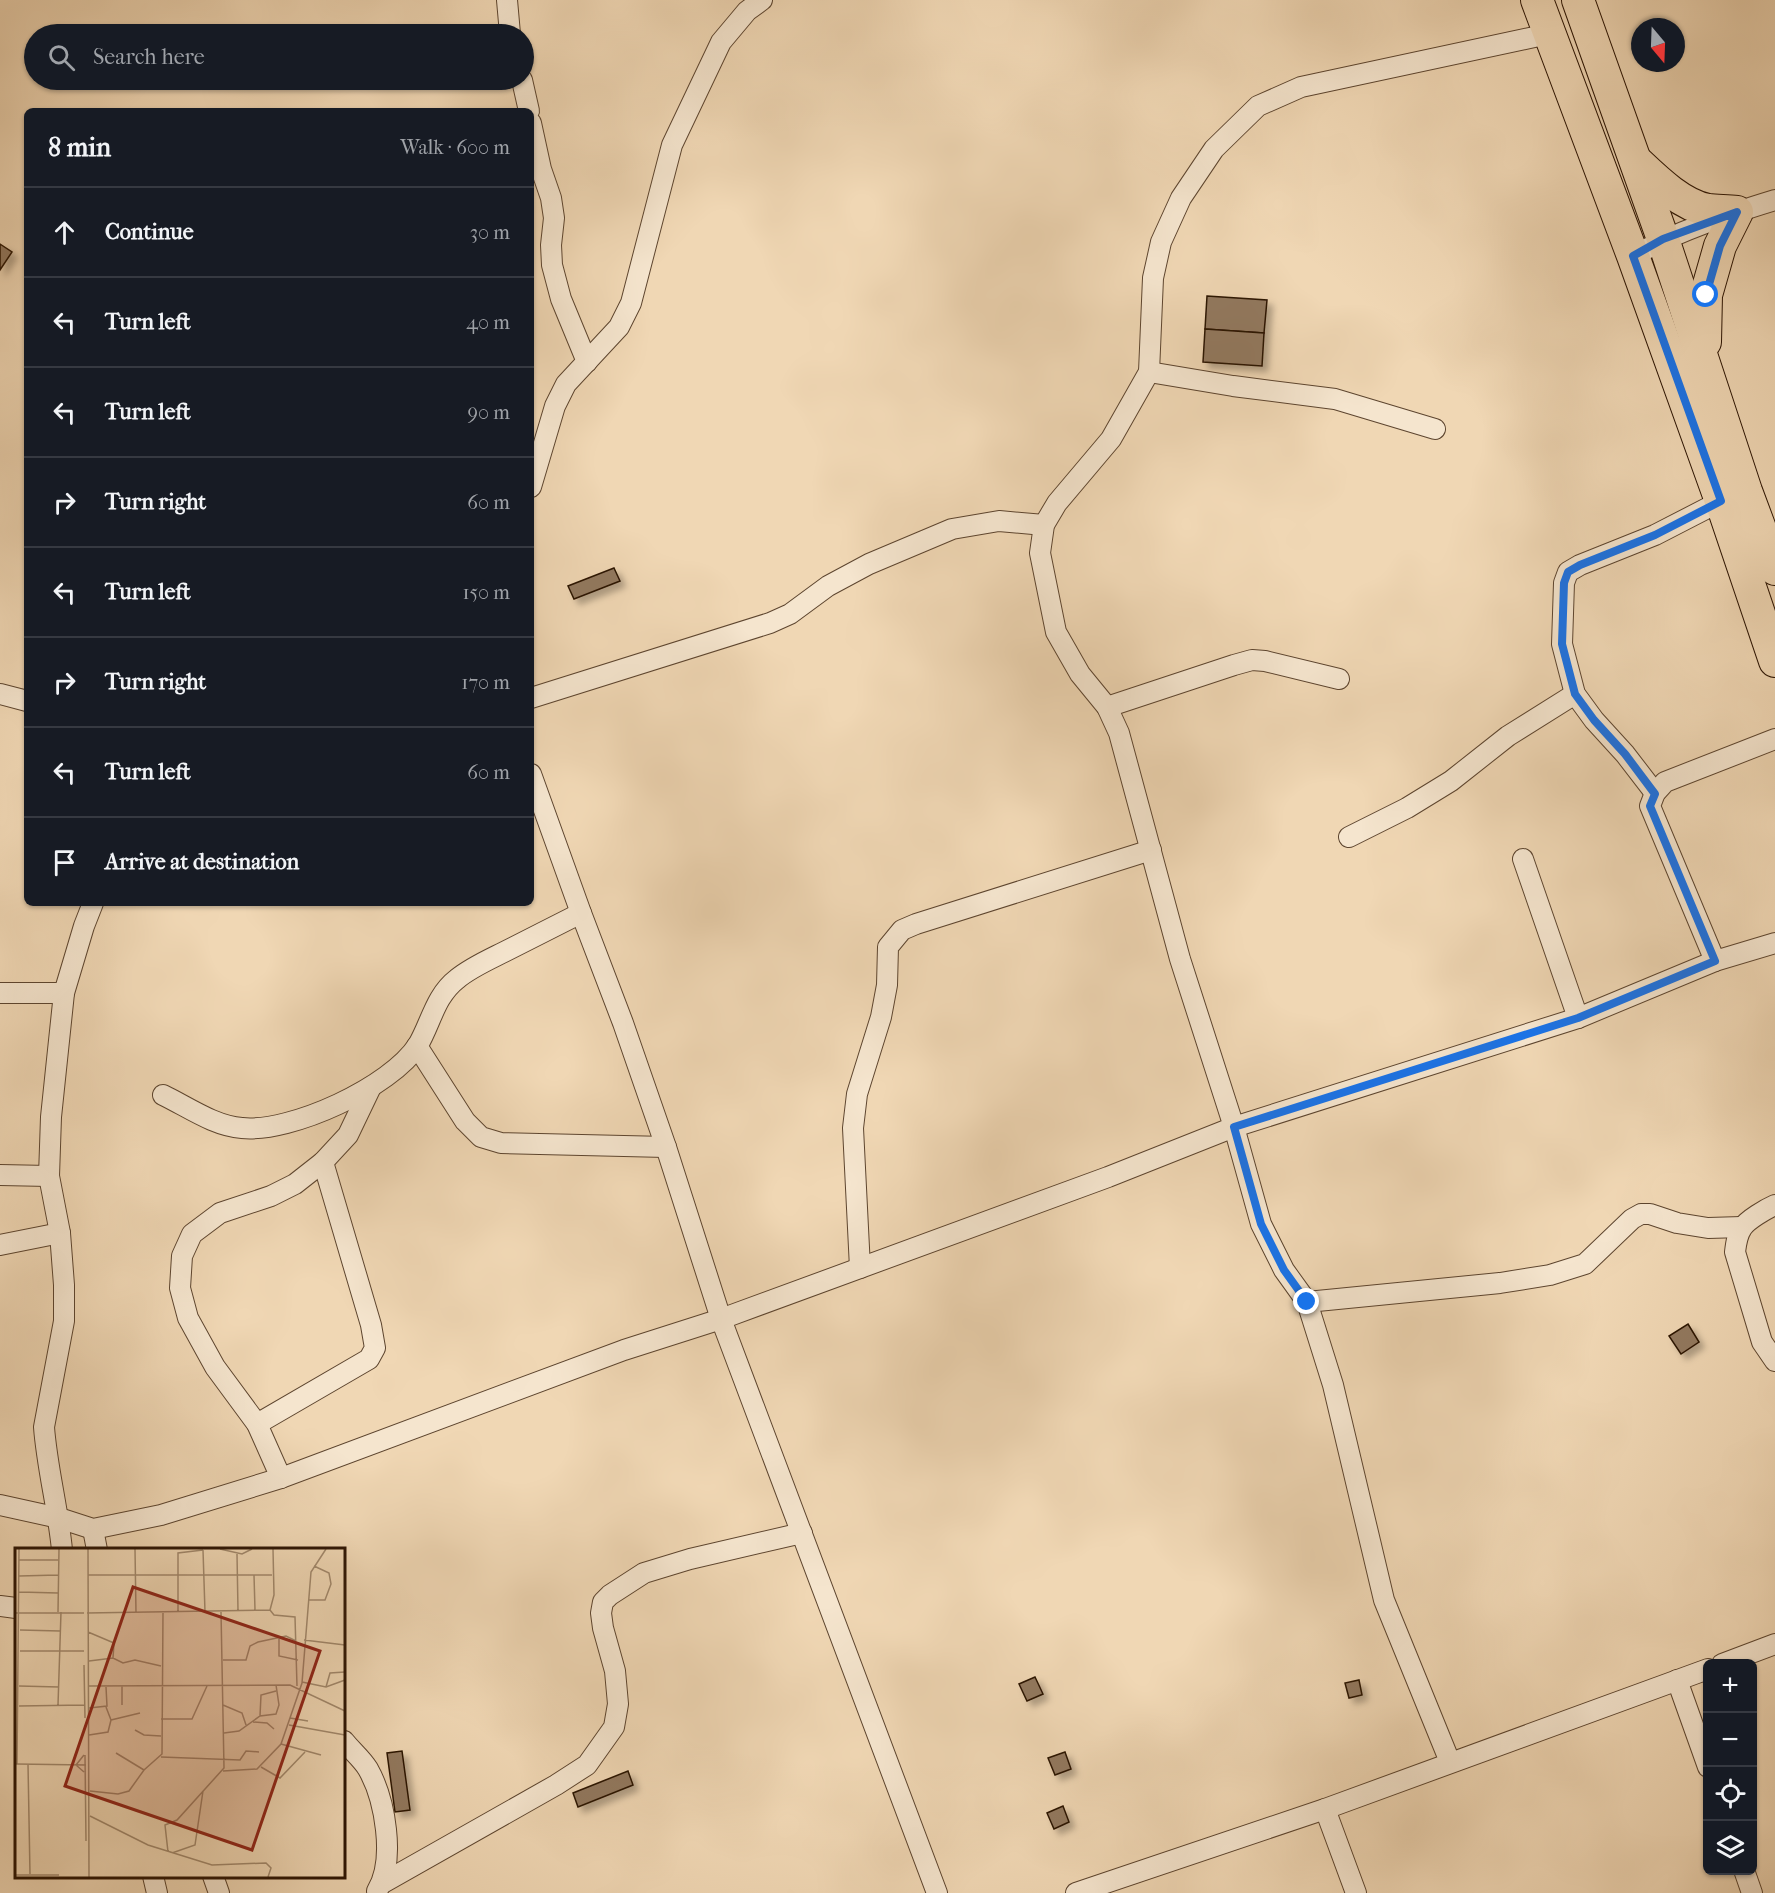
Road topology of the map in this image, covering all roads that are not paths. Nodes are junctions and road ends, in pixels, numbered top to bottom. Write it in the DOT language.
graph roads {
  1 [pos="507,0"];
  2 [pos="762,0"];
  3 [pos="1537,0"];
  4 [pos="1578,0"];
  5 [pos="509,24"];
  6 [pos="1548,34"];
  7 [pos="524,90"];
  8 [pos="528,108"];
  9 [pos="534,137"];
  10 [pos="1634,159"];
  11 [pos="1775,200"];
  12 [pos="1737,212"];
  13 [pos="1663,239"];
  14 [pos="1633,256"];
  15 [pos="587,362"];
  16 [pos="1704,364"];
  17 [pos="1149,372"];
  18 [pos="1435,429"];
  19 [pos="534,476"];
  20 [pos="1721,501"];
  21 [pos="1044,525"];
  22 [pos="1775,569"];
  23 [pos="1775,661"];
  24 [pos="1339,679"];
  25 [pos="0,694"];
  26 [pos="1575,694"];
  27 [pos="534,697"];
  28 [pos="24,700"];
  29 [pos="1107,707"];
  30 [pos="1775,739"];
  31 [pos="534,782"];
  32 [pos="1655,794"];
  33 [pos="1349,837"];
  34 [pos="1151,850"];
  35 [pos="1523,859"];
  36 [pos="92,906"];
  37 [pos="581,913"];
  38 [pos="1775,943"];
  39 [pos="1715,961"];
  40 [pos="0,993"];
  41 [pos="64,993"];
  42 [pos="1578,1018"];
  43 [pos="417,1046"];
  44 [pos="371,1087"];
  45 [pos="164,1095"];
  46 [pos="1234,1127"];
  47 [pos="666,1148"];
  48 [pos="323,1162"];
  49 [pos="0,1175"];
  50 [pos="50,1176"];
  51 [pos="1775,1205"];
  52 [pos="1742,1227"];
  53 [pos="60,1233"];
  54 [pos="0,1245"];
  55 [pos="861,1268"];
  56 [pos="1307,1302"];
  57 [pos="721,1319"];
  58 [pos="1775,1361"];
  59 [pos="257,1424"];
  60 [pos="281,1479"];
  61 [pos="0,1505"];
  62 [pos="59,1518"];
  63 [pos="93,1529"];
  64 [pos="802,1533"];
  65 [pos="62,1548"];
  66 [pos="97,1548"];
  67 [pos="0,1606"];
  68 [pos="15,1608"];
  69 [pos="1775,1644"];
  70 [pos="1735,1659"];
  71 [pos="1703,1670"];
  72 [pos="1677,1680"];
  73 [pos="345,1742"];
  74 [pos="1703,1755"];
  75 [pos="1450,1762"];
  76 [pos="1325,1809"];
  77 [pos="1746,1875"];
  78 [pos="153,1878"];
  79 [pos="214,1878"];
  80 [pos="378,1889"];
  81 [pos="1088,1891"];
  82 [pos="157,1893"];
  83 [pos="219,1893"];
  84 [pos="937,1893"];
  85 [pos="1356,1893"];
  86 [pos="1752,1893"];
  1 -- 5 [label="street"];
  2 -- 15 [label="street"];
  3 -- 6 [label="main road"];
  4 -- 10 [label="main road"];
  6 -- 14 [label="main road"];
  6 -- 17 [label="street"];
  7 -- 8 [label="street"];
  9 -- 15 [label="street"];
  10 -- 12 [label="main road"];
  10 -- 13 [label="main road"];
  11 -- 12 [label="street"];
  12 -- 13 [label="street"];
  12 -- 16 [label="main road"];
  13 -- 14 [label="street"];
  13 -- 16 [label="main road"];
  14 -- 20 [label="main road"];
  15 -- 19 [label="street"];
  16 -- 22 [label="main road"];
  17 -- 18 [label="street"];
  17 -- 21 [label="street"];
  20 -- 23 [label="main road"];
  20 -- 26 [label="street"];
  21 -- 27 [label="street"];
  21 -- 29 [label="street"];
  24 -- 29 [label="street"];
  25 -- 28 [label="street"];
  26 -- 32 [label="street"];
  26 -- 33 [label="street"];
  29 -- 34 [label="street"];
  30 -- 32 [label="street"];
  31 -- 37 [label="street"];
  32 -- 39 [label="street"];
  34 -- 46 [label="street"];
  34 -- 55 [label="street"];
  35 -- 42 [label="street"];
  36 -- 41 [label="street"];
  37 -- 43 [label="street"];
  37 -- 47 [label="street"];
  38 -- 39 [label="street"];
  39 -- 42 [label="street"];
  40 -- 41 [label="street"];
  41 -- 50 [label="street"];
  42 -- 46 [label="street"];
  43 -- 44 [label="street"];
  43 -- 47 [label="street"];
  44 -- 45 [label="street"];
  44 -- 48 [label="street"];
  46 -- 55 [label="street"];
  46 -- 56 [label="street"];
  47 -- 57 [label="street"];
  48 -- 59 [label="street"];
  48 -- 59 [label="street"];
  49 -- 50 [label="street"];
  50 -- 53 [label="street"];
  51 -- 52 [label="street"];
  52 -- 56 [label="street"];
  52 -- 58 [label="street"];
  53 -- 54 [label="street"];
  53 -- 62 [label="street"];
  55 -- 57 [label="street"];
  56 -- 75 [label="street"];
  57 -- 60 [label="street"];
  57 -- 64 [label="street"];
  59 -- 60 [label="street"];
  60 -- 63 [label="street"];
  61 -- 62 [label="street"];
  62 -- 63 [label="street"];
  62 -- 65 [label="street"];
  63 -- 66 [label="street"];
  64 -- 80 [label="street"];
  64 -- 84 [label="street"];
  67 -- 68 [label="street"];
  69 -- 70 [label="street"];
  71 -- 72 [label="street"];
  72 -- 74 [label="street"];
  72 -- 75 [label="street"];
  73 -- 80 [label="street"];
  75 -- 76 [label="street"];
  76 -- 81 [label="street"];
  76 -- 85 [label="street"];
  77 -- 86 [label="street"];
  78 -- 82 [label="street"];
  79 -- 83 [label="street"];
}
